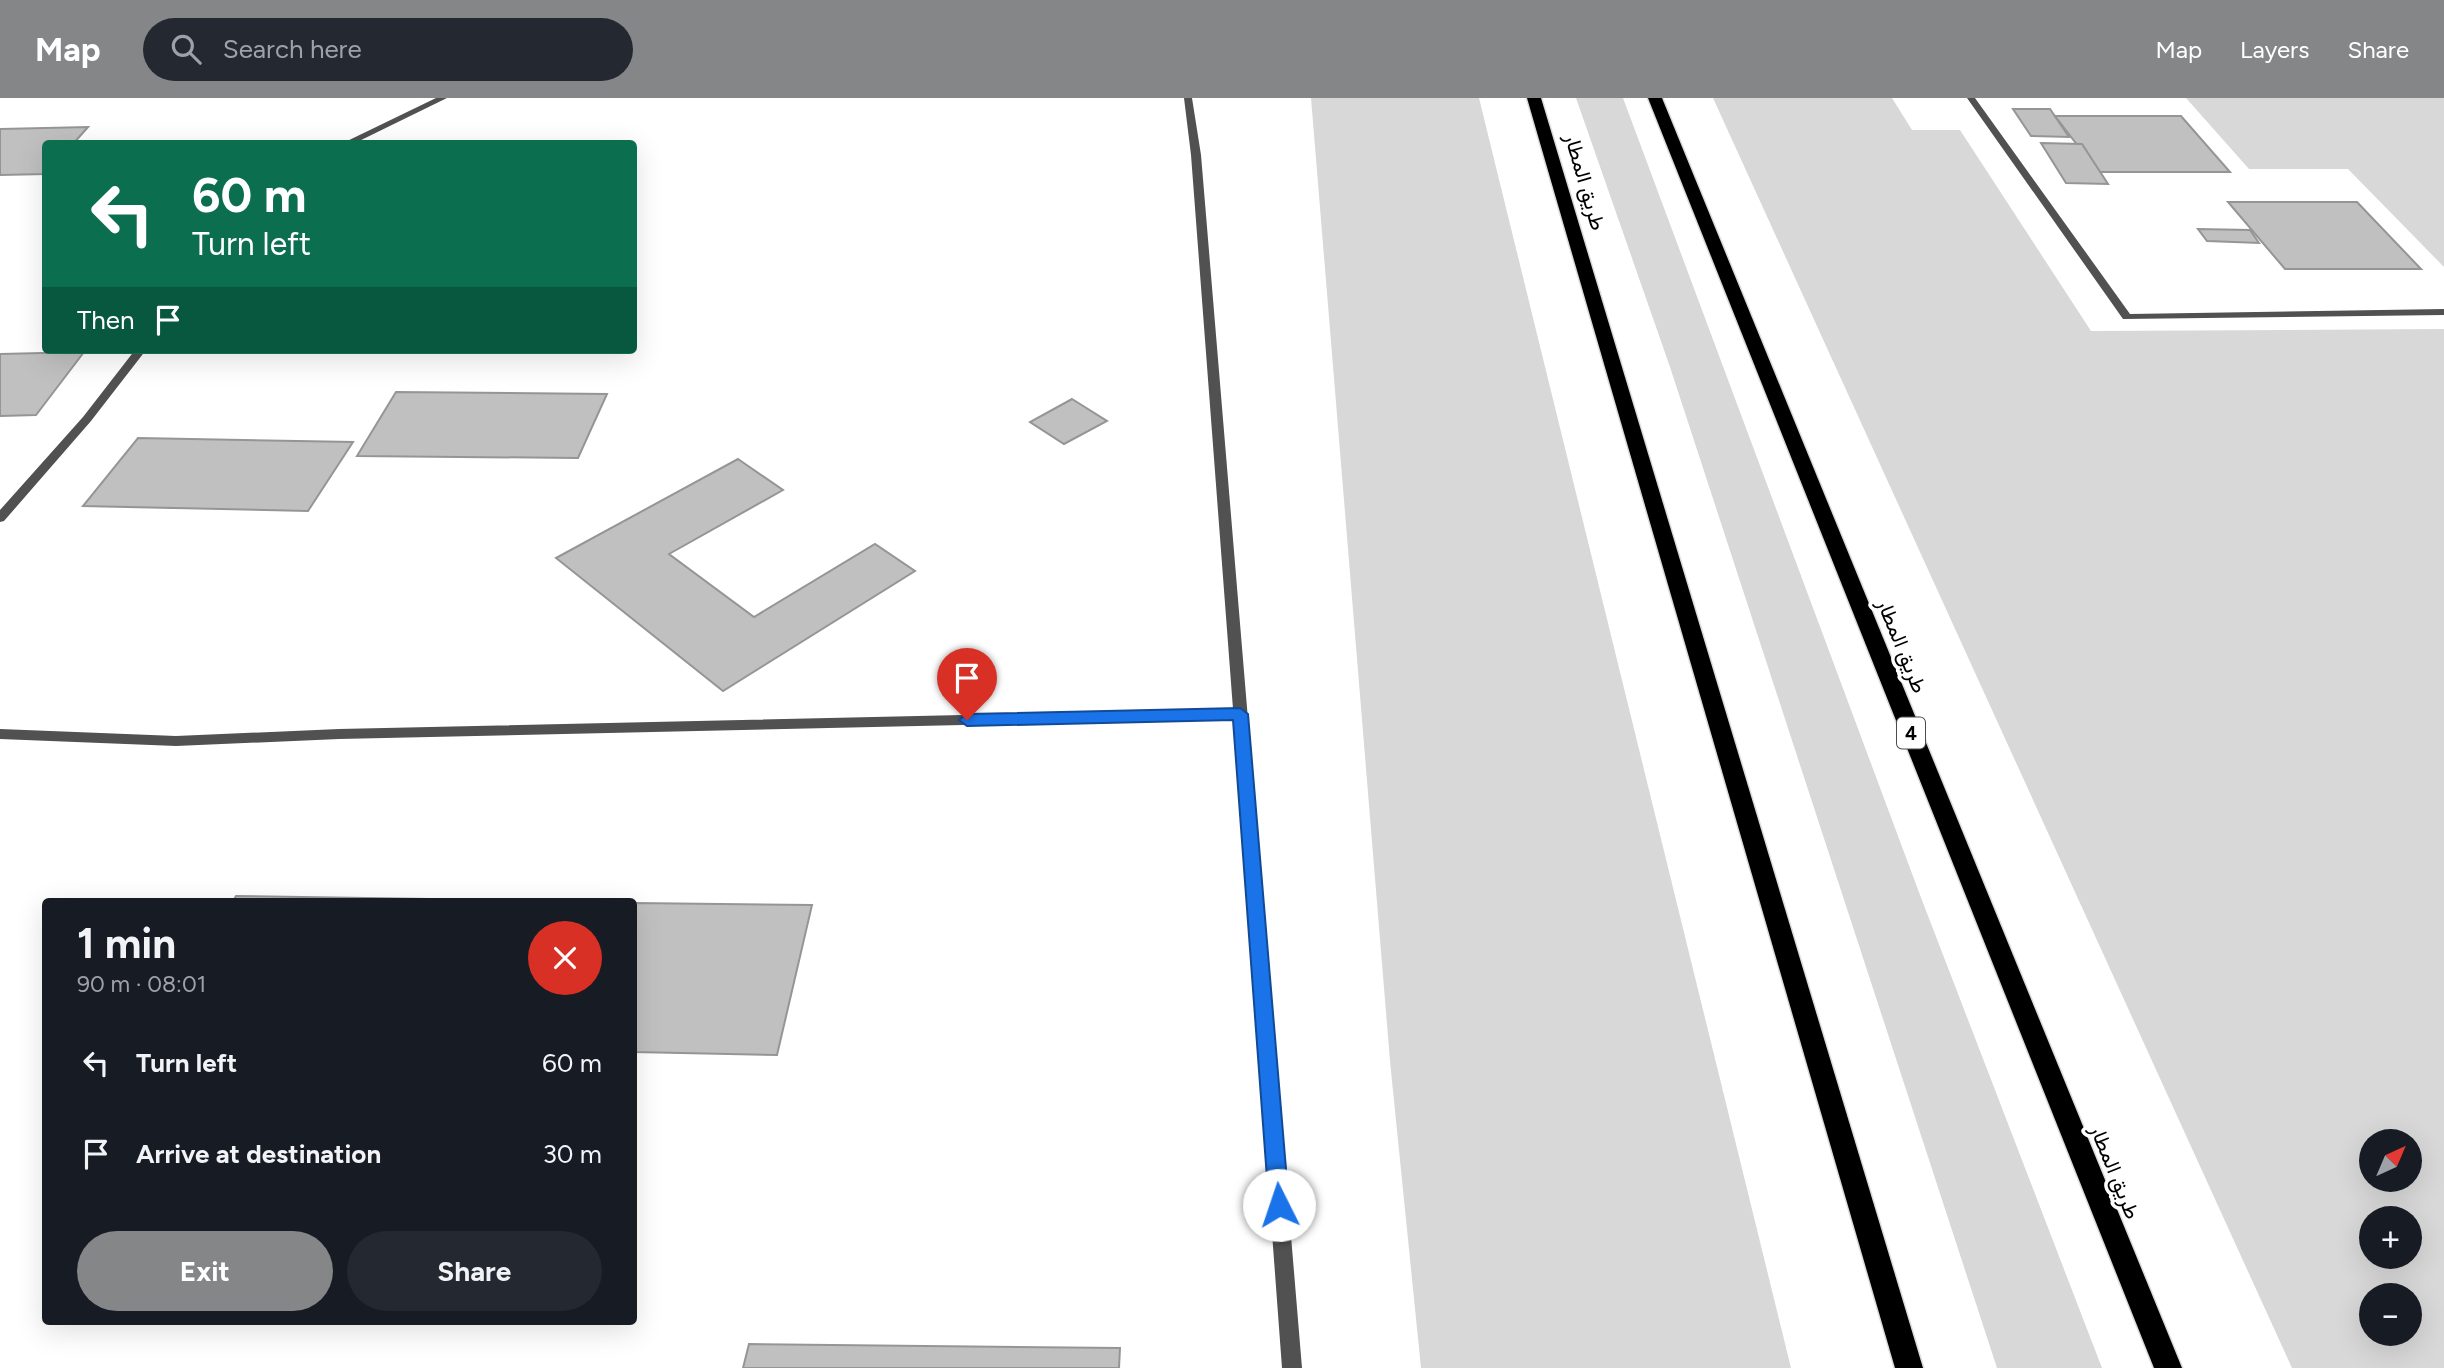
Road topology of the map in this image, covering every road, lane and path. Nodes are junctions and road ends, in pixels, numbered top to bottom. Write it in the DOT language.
graph roads {
  1 [pos="443,98"];
  2 [pos="1188,98"];
  3 [pos="1534,98"];
  4 [pos="1655,98"];
  5 [pos="1971,98"];
  6 [pos="354,140"];
  7 [pos="2444,312"];
  8 [pos="138,354"];
  9 [pos="0,518"];
  10 [pos="1240,714"];
  11 [pos="0,734"];
  12 [pos="1292,1368"];
  13 [pos="1909,1368"];
  14 [pos="2168,1368"];
  1 -- 6 [label="street"];
  2 -- 10 [label="street"];
  3 -- 13 [label="highway, طريق المطار"];
  4 -- 14 [label="highway, طريق المطار / 4"];
  5 -- 7 [label="street"];
  8 -- 9 [label="street"];
  10 -- 11 [label="street"];
  10 -- 12 [label="street"];
}
